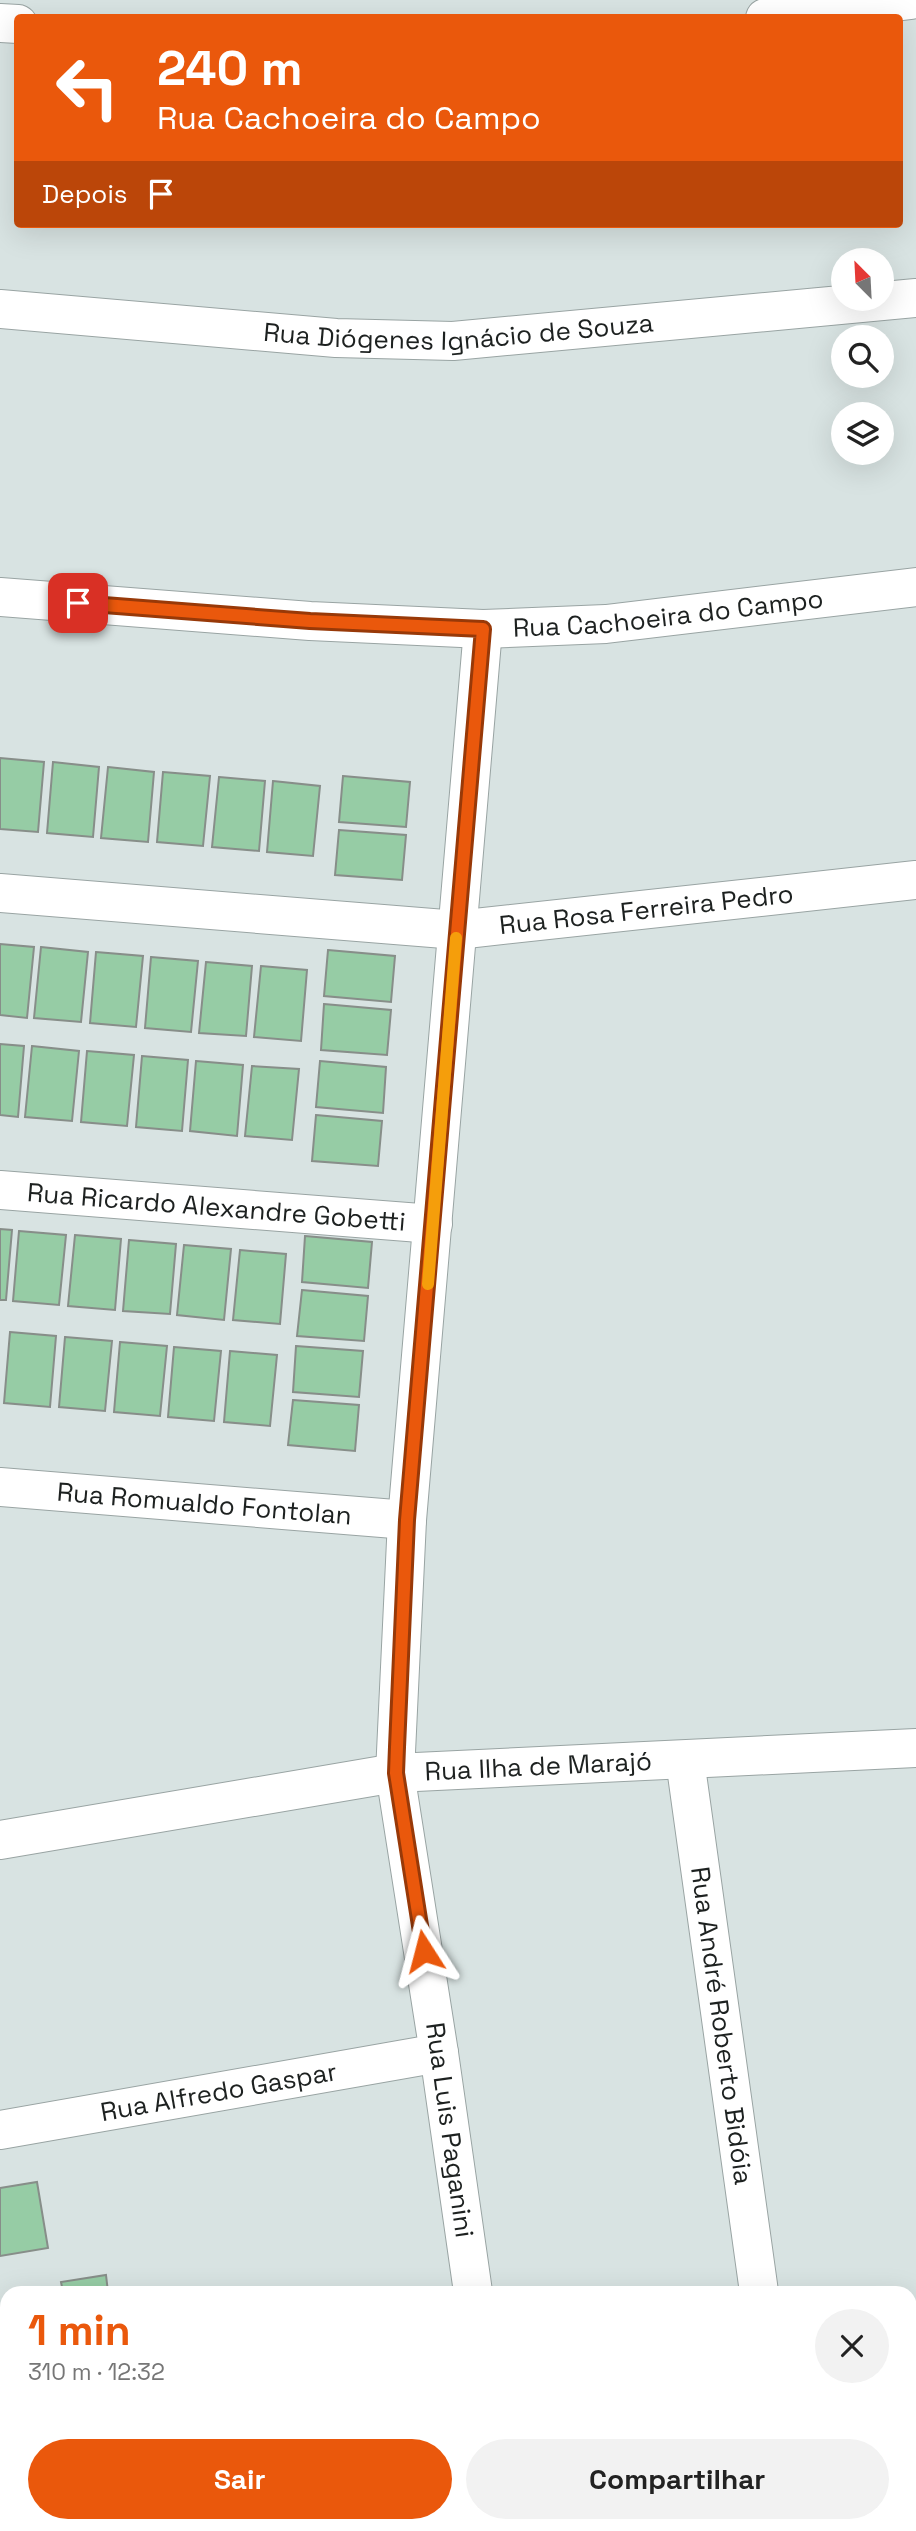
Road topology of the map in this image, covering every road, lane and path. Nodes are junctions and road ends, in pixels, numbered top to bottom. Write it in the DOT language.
graph roads {
  1 [pos="911,0"];
  2 [pos="797,14"];
  3 [pos="916,298"];
  4 [pos="0,309"];
  5 [pos="916,587"];
  6 [pos="0,597"];
  7 [pos="483,629"];
  8 [pos="916,880"];
  9 [pos="0,892"];
  10 [pos="457,930"];
  11 [pos="0,1190"];
  12 [pos="433,1224"];
  13 [pos="0,1487"];
  14 [pos="407,1520"];
  15 [pos="916,1748"];
  16 [pos="685,1760"];
  17 [pos="396,1773"];
  18 [pos="0,1840"];
  19 [pos="439,2053"];
  20 [pos="0,2130"];
  21 [pos="472,2286"];
  22 [pos="758,2286"];
  1 -- 2 [label="street"];
  3 -- 4 [label="street, Rua Diógenes Ignácio de Souza"];
  5 -- 7 [label="street, Rua Cachoeira do Campo"];
  6 -- 7 [label="street, Rua Cachoeira do Campo"];
  7 -- 10 [label="street, Rua Luis Paganini"];
  8 -- 10 [label="street, Rua Rosa Ferreira Pedro"];
  9 -- 10 [label="street, Rua Rosa Ferreira Pedro"];
  10 -- 12 [label="street, Rua Luis Paganini"];
  11 -- 12 [label="street, Rua Ricardo Alexandre Gobetti"];
  12 -- 14 [label="street, Rua Luis Paganini"];
  13 -- 14 [label="street, Rua Romualdo Fontolan"];
  14 -- 17 [label="street, Rua Luis Paganini"];
  15 -- 16 [label="street, Rua Ilha de Marajó"];
  16 -- 17 [label="street, Rua Ilha de Marajó"];
  16 -- 22 [label="street, Rua André Roberto Bidóia"];
  17 -- 18 [label="street, Rua Ilha de Marajó"];
  17 -- 19 [label="street, Rua Luis Paganini"];
  19 -- 20 [label="street, Rua Alfredo Gaspar"];
  19 -- 21 [label="street, Rua Luis Paganini"];
}
